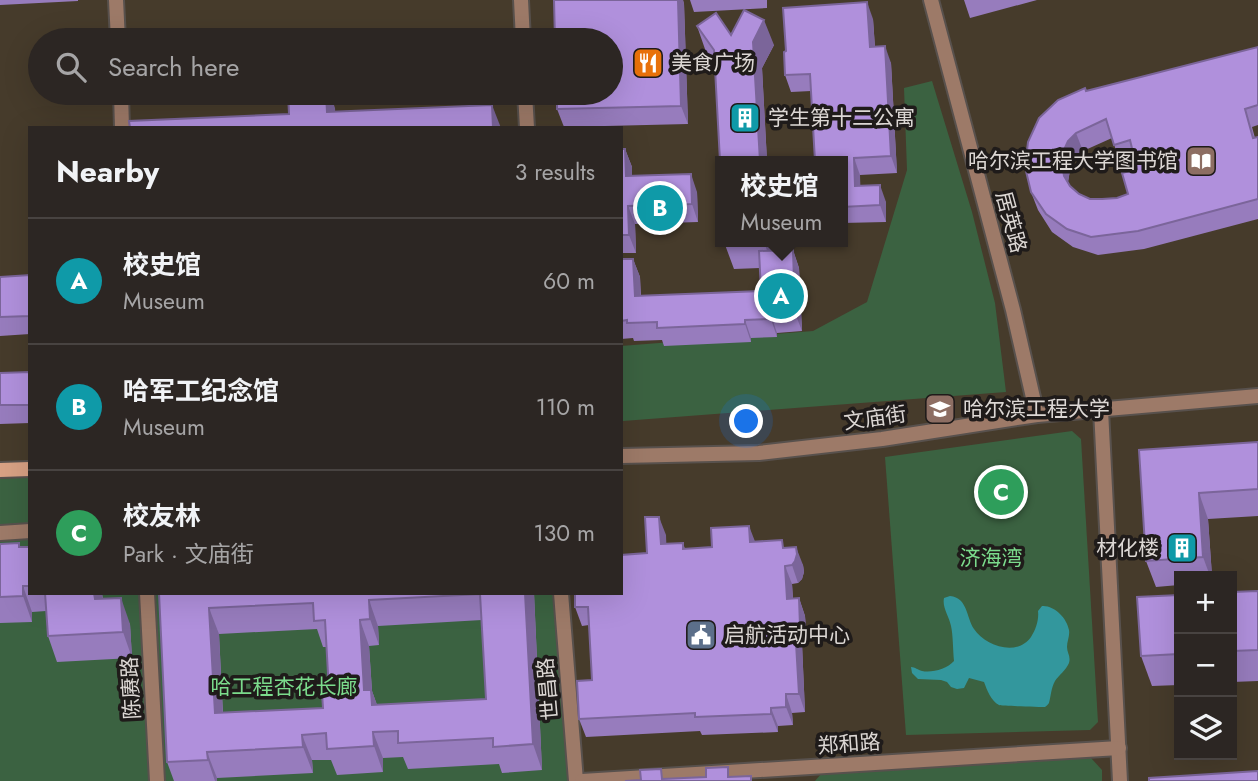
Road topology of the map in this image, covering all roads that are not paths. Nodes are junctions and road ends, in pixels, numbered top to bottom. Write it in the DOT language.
graph roads {
  1 [pos="116,0"];
  2 [pos="521,0"];
  3 [pos="931,0"];
  4 [pos="117,28"];
  5 [pos="522,28"];
  6 [pos="121,105"];
  7 [pos="526,105"];
  8 [pos="122,126"];
  9 [pos="527,126"];
  10 [pos="1258,396"];
  11 [pos="1101,410"];
  12 [pos="1037,415"];
  13 [pos="623,456"];
  14 [pos="28,469"];
  15 [pos="0,470"];
  16 [pos="28,531"];
  17 [pos="0,533"];
  18 [pos="147,595"];
  19 [pos="561,595"];
  20 [pos="1119,748"];
  21 [pos="156,781"];
  22 [pos="576,781"];
  23 [pos="582,781"];
  24 [pos="1121,781"];
  1 -- 4 [label="street"];
  2 -- 5 [label="street"];
  3 -- 12 [label="street, 居英路"];
  6 -- 8 [label="street"];
  7 -- 9 [label="street"];
  10 -- 11 [label="street, 文庙街"];
  11 -- 12 [label="street, 文庙街"];
  11 -- 20 [label="street"];
  12 -- 13 [label="street, 文庙街"];
  14 -- 15 [label="main road"];
  16 -- 17 [label="street"];
  18 -- 21 [label="street, 陈赓路"];
  19 -- 22 [label="street, 世昌路"];
  20 -- 23 [label="street, 郑和路"];
  20 -- 24 [label="street"];
}
